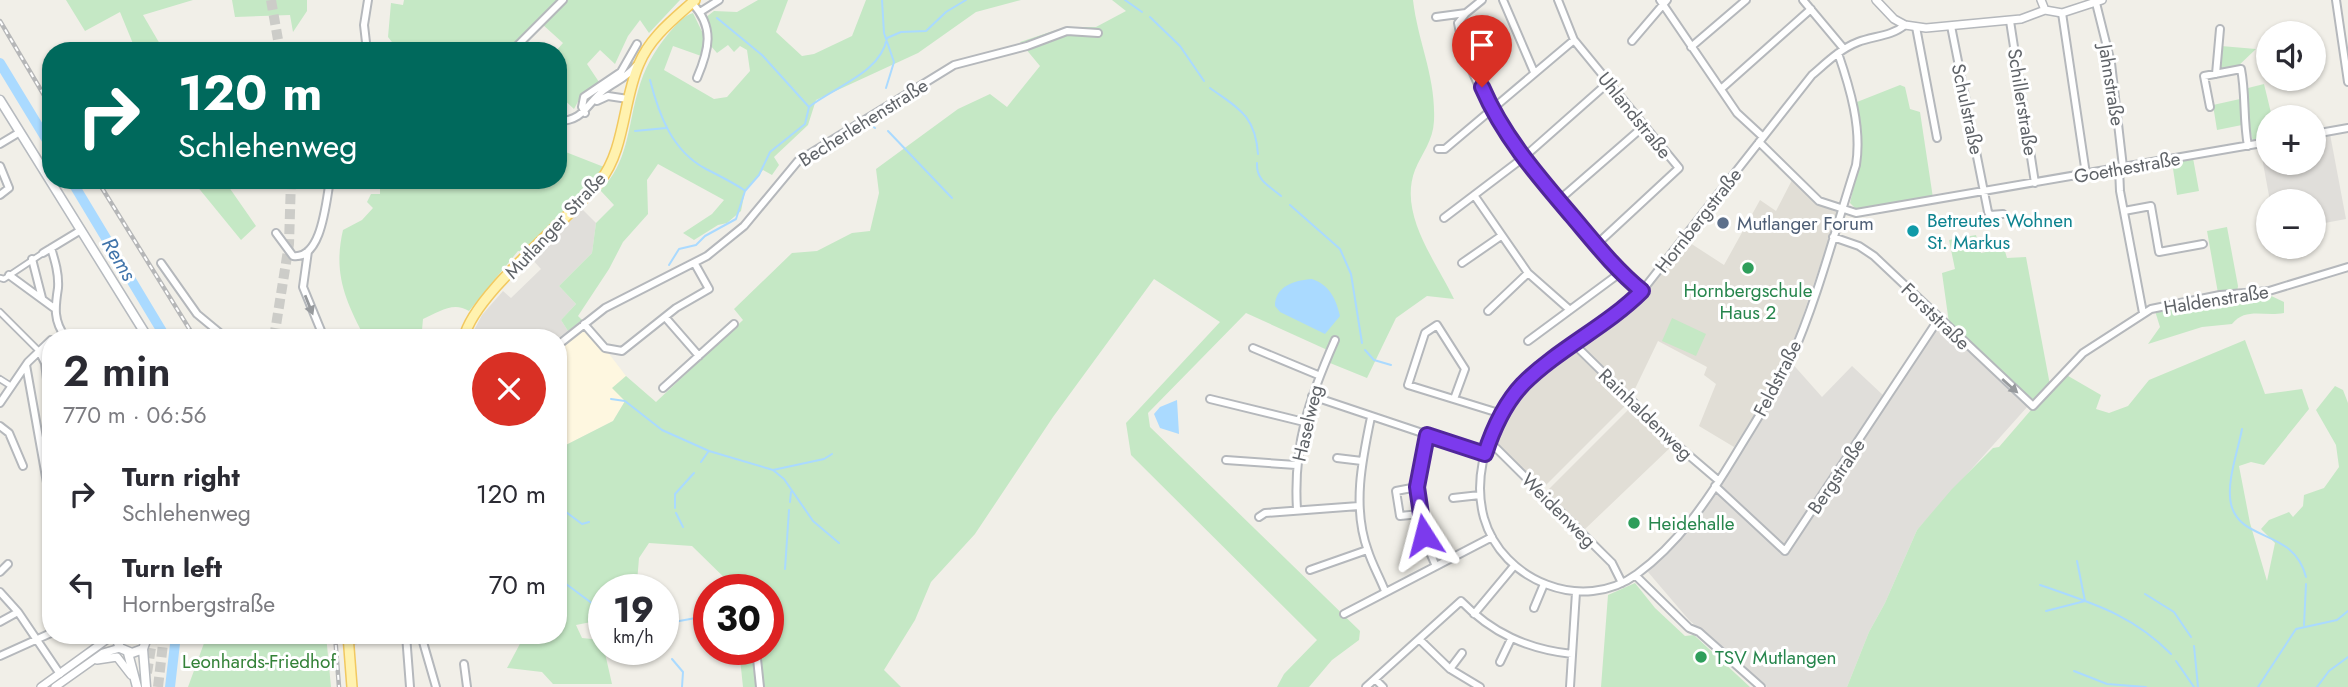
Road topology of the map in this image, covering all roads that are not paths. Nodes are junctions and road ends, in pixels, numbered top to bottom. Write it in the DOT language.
graph roads {
  1 [pos="368,0"];
  2 [pos="564,0"];
  3 [pos="719,0"];
  4 [pos="1467,0"];
  5 [pos="1482,0"];
  6 [pos="1503,0"];
  7 [pos="1558,0"];
  8 [pos="1746,0"];
  9 [pos="1803,0"];
  10 [pos="1876,0"];
  11 [pos="2041,0"];
  12 [pos="2336,0"];
  13 [pos="694,1"];
  14 [pos="1663,1"];
  15 [pos="2099,1"];
  16 [pos="1811,9"];
  17 [pos="1468,10"];
  18 [pos="2045,10"];
  19 [pos="700,12"];
  20 [pos="2062,13"];
  21 [pos="1436,17"];
  22 [pos="2010,21"];
  23 [pos="1905,25"];
  24 [pos="1951,26"];
  25 [pos="1916,27"];
  26 [pos="2220,29"];
  27 [pos="1098,33"];
  28 [pos="1574,40"];
  29 [pos="1632,41"];
  30 [pos="366,42"];
  31 [pos="521,42"];
  32 [pos="638,44"];
  33 [pos="1691,47"];
  34 [pos="1841,51"];
  35 [pos="640,61"];
  36 [pos="1534,72"];
  37 [pos="2216,74"];
  38 [pos="697,78"];
  39 [pos="1609,82"];
  40 [pos="2348,82"];
  41 [pos="612,85"];
  42 [pos="1721,89"];
  43 [pos="629,96"];
  44 [pos="0,100"];
  45 [pos="593,104"];
  46 [pos="2210,107"];
  47 [pos="1492,111"];
  48 [pos="585,113"];
  49 [pos="567,121"];
  50 [pos="1644,125"];
  51 [pos="2348,128"];
  52 [pos="20,132"];
  53 [pos="2326,132"];
  54 [pos="1937,138"];
  55 [pos="1761,139"];
  56 [pos="0,144"];
  57 [pos="2256,144"];
  58 [pos="2248,146"];
  59 [pos="1438,149"];
  60 [pos="1523,158"];
  61 [pos="0,166"];
  62 [pos="42,167"];
  63 [pos="2121,168"];
  64 [pos="2087,174"];
  65 [pos="2035,183"];
  66 [pos="55,189"];
  67 [pos="328,189"];
  68 [pos="1985,193"];
  69 [pos="0,195"];
  70 [pos="1474,195"];
  71 [pos="1559,200"];
  72 [pos="1843,209"];
  73 [pos="2124,211"];
  74 [pos="2003,214"];
  75 [pos="1444,218"];
  76 [pos="81,230"];
  77 [pos="276,233"];
  78 [pos="1502,236"];
  79 [pos="1833,237"];
  80 [pos="1596,244"];
  81 [pos="2203,244"];
  82 [pos="51,248"];
  83 [pos="308,251"];
  84 [pos="43,253"];
  85 [pos="32,259"];
  86 [pos="161,263"];
  87 [pos="1462,263"];
  88 [pos="695,264"];
  89 [pos="2348,267"];
  90 [pos="1528,273"];
  91 [pos="1620,273"];
  92 [pos="9,275"];
  93 [pos="0,278"];
  94 [pos="1642,291"];
  95 [pos="43,299"];
  96 [pos="54,308"];
  97 [pos="1570,310"];
  98 [pos="1488,311"];
  99 [pos="0,313"];
  100 [pos="2143,313"];
  101 [pos="6,317"];
  102 [pos="664,317"];
  103 [pos="1938,320"];
  104 [pos="0,322"];
  105 [pos="584,324"];
  106 [pos="734,324"];
  107 [pos="60,329"];
  108 [pos="142,329"];
  109 [pos="216,329"];
  110 [pos="320,329"];
  111 [pos="467,329"];
  112 [pos="567,338"];
  113 [pos="1335,340"];
  114 [pos="1528,341"];
  115 [pos="1575,345"];
  116 [pos="42,348"];
  117 [pos="1253,348"];
  118 [pos="39,351"];
  119 [pos="699,356"];
  120 [pos="42,357"];
  121 [pos="26,365"];
  122 [pos="1318,375"];
  123 [pos="0,379"];
  124 [pos="11,387"];
  125 [pos="663,388"];
  126 [pos="1312,396"];
  127 [pos="1210,399"];
  128 [pos="1454,399"];
  129 [pos="0,403"];
  130 [pos="2032,406"];
  131 [pos="1502,414"];
  132 [pos="1371,417"];
  133 [pos="1304,422"];
  134 [pos="0,426"];
  135 [pos="1427,435"];
  136 [pos="1489,441"];
  137 [pos="1485,454"];
  138 [pos="1337,458"];
  139 [pos="1226,460"];
  140 [pos="1362,461"];
  141 [pos="1296,465"];
  142 [pos="23,466"];
  143 [pos="1482,466"];
  144 [pos="42,467"];
  145 [pos="1717,484"];
  146 [pos="1417,487"];
  147 [pos="1480,495"];
  148 [pos="1452,498"];
  149 [pos="1359,506"];
  150 [pos="1297,510"];
  151 [pos="1420,514"];
  152 [pos="1259,517"];
  153 [pos="1492,537"];
  154 [pos="1367,550"];
  155 [pos="8,564"];
  156 [pos="1435,565"];
  157 [pos="1514,566"];
  158 [pos="1310,570"];
  159 [pos="0,572"];
  160 [pos="1636,576"];
  161 [pos="1544,583"];
  162 [pos="1622,583"];
  163 [pos="1385,591"];
  164 [pos="0,592"];
  165 [pos="1576,592"];
  166 [pos="1534,608"];
  167 [pos="18,612"];
  168 [pos="1344,614"];
  169 [pos="1474,614"];
  170 [pos="0,622"];
  171 [pos="42,637"];
  172 [pos="1419,639"];
  173 [pos="1511,639"];
  174 [pos="36,640"];
  175 [pos="101,644"];
  176 [pos="120,644"];
  177 [pos="145,644"];
  178 [pos="351,644"];
  179 [pos="407,644"];
  180 [pos="424,644"];
  181 [pos="143,649"];
  182 [pos="124,650"];
  183 [pos="1462,653"];
  184 [pos="1572,654"];
  185 [pos="0,656"];
  186 [pos="1500,662"];
  187 [pos="89,663"];
  188 [pos="464,664"];
  189 [pos="758,665"];
  190 [pos="1450,669"];
  191 [pos="60,674"];
  192 [pos="1375,679"];
  193 [pos="1471,685"];
  194 [pos="41,687"];
  195 [pos="55,687"];
  196 [pos="140,687"];
  197 [pos="352,687"];
  198 [pos="410,687"];
  199 [pos="436,687"];
  200 [pos="467,687"];
  201 [pos="760,687"];
  202 [pos="1366,687"];
  203 [pos="1383,687"];
  204 [pos="1480,687"];
  205 [pos="1570,687"];
  206 [pos="1761,687"];
  1 -- 30 [label="street"];
  2 -- 31 [label="street"];
  3 -- 19 [label="street"];
  4 -- 17 [label="street"];
  5 -- 17 [label="street"];
  6 -- 36 [label="street"];
  7 -- 28 [label="street, Uhlandstraße"];
  8 -- 33 [label="street"];
  9 -- 16 [label="street"];
  10 -- 23 [label="street"];
  11 -- 18 [label="street"];
  12 -- 40 [label="street"];
  13 -- 19 [label="street"];
  13 -- 35 [label="main road, Mutlanger Straße"];
  14 -- 29 [label="street"];
  14 -- 33 [label="street"];
  15 -- 20 [label="street"];
  15 -- 63 [label="street, Jahnstraße"];
  16 -- 34 [label="street"];
  16 -- 42 [label="street"];
  17 -- 21 [label="street"];
  17 -- 47 [label="street"];
  18 -- 20 [label="street"];
  18 -- 22 [label="street"];
  19 -- 38 [label="street"];
  20 -- 64 [label="street"];
  22 -- 24 [label="street"];
  22 -- 65 [label="street, Schillerstraße"];
  23 -- 25 [label="street"];
  23 -- 34 [label="street, Hornbergstraße"];
  24 -- 25 [label="street"];
  24 -- 68 [label="street, Schulstraße"];
  25 -- 54 [label="street"];
  26 -- 37 [label="street"];
  27 -- 88 [label="street, Becherlehenstraße"];
  28 -- 36 [label="street"];
  28 -- 39 [label="street, Uhlandstraße"];
  32 -- 48 [label="street"];
  33 -- 42 [label="street"];
  34 -- 55 [label="street, Hornbergstraße"];
  34 -- 72 [label="street, Feldstraße"];
  35 -- 41 [label="street"];
  35 -- 43 [label="main road, Mutlanger Straße"];
  36 -- 47 [label="street"];
  37 -- 46 [label="street"];
  37 -- 58 [label="street"];
  39 -- 50 [label="street, Uhlandstraße"];
  39 -- 60 [label="street"];
  41 -- 43 [label="street"];
  41 -- 45 [label="street"];
  42 -- 55 [label="street"];
  43 -- 45 [label="street"];
  43 -- 111 [label="main road, Mutlanger Straße"];
  44 -- 52 [label="main road"];
  45 -- 48 [label="street"];
  47 -- 59 [label="street"];
  47 -- 60 [label="street"];
  48 -- 49 [label="street"];
  50 -- 71 [label="street"];
  50 -- 80 [label="street, Uhlandstraße"];
  51 -- 53 [label="street"];
  52 -- 56 [label="street"];
  52 -- 62 [label="main road"];
  55 -- 72 [label="street"];
  55 -- 94 [label="street, Hornbergstraße"];
  57 -- 58 [label="street, Goethestraße"];
  58 -- 63 [label="street, Goethestraße"];
  60 -- 70 [label="street"];
  60 -- 71 [label="street"];
  61 -- 69 [label="street"];
  63 -- 64 [label="street, Goethestraße"];
  63 -- 73 [label="street, Jahnstraße"];
  64 -- 65 [label="street, Goethestraße"];
  65 -- 68 [label="street, Goethestraße"];
  66 -- 76 [label="main road"];
  67 -- 83 [label="street"];
  68 -- 72 [label="street, Goethestraße"];
  68 -- 74 [label="street"];
  70 -- 75 [label="street"];
  70 -- 78 [label="street"];
  71 -- 80 [label="street"];
  72 -- 79 [label="street, Feldstraße"];
  73 -- 81 [label="street"];
  73 -- 100 [label="street, Jahnstraße"];
  76 -- 82 [label="street"];
  76 -- 108 [label="main road"];
  77 -- 83 [label="street"];
  78 -- 87 [label="street"];
  78 -- 90 [label="street"];
  79 -- 103 [label="street, Forststraße"];
  79 -- 145 [label="street, Feldstraße"];
  80 -- 91 [label="street"];
  82 -- 84 [label="street"];
  82 -- 96 [label="street"];
  83 -- 110 [label="street, one-way"];
  84 -- 85 [label="street"];
  85 -- 92 [label="street"];
  85 -- 95 [label="street"];
  86 -- 109 [label="street"];
  88 -- 102 [label="street"];
  88 -- 105 [label="street, Becherlehenstraße"];
  89 -- 100 [label="street, Haldenstraße"];
  90 -- 97 [label="street"];
  90 -- 98 [label="street"];
  91 -- 94 [label="street"];
  91 -- 97 [label="street"];
  92 -- 93 [label="street"];
  92 -- 95 [label="street"];
  94 -- 115 [label="street, Hornbergstraße"];
  95 -- 96 [label="street"];
  96 -- 107 [label="street"];
  97 -- 114 [label="street"];
  99 -- 101 [label="street"];
  100 -- 130 [label="street, Haldenstraße"];
  101 -- 104 [label="street"];
  101 -- 118 [label="street"];
  102 -- 105 [label="street"];
  102 -- 119 [label="street"];
  103 -- 130 [label="street, Forststraße, one-way"];
  103 -- 145 [label="street, Bergstraße"];
  105 -- 112 [label="street, Becherlehenstraße"];
  106 -- 119 [label="street"];
  113 -- 122 [label="street, Haselweg"];
  115 -- 131 [label="street, Hornbergstraße"];
  115 -- 145 [label="street, Rainhaldenweg"];
  116 -- 118 [label="street"];
  117 -- 122 [label="street"];
  118 -- 120 [label="street"];
  118 -- 121 [label="street"];
  119 -- 125 [label="street"];
  121 -- 124 [label="street"];
  121 -- 144 [label="street"];
  122 -- 126 [label="street, Haselweg"];
  123 -- 124 [label="street"];
  124 -- 129 [label="street"];
  126 -- 132 [label="street"];
  126 -- 133 [label="street, Haselweg"];
  127 -- 133 [label="street"];
  128 -- 128 [label="street"];
  128 -- 131 [label="street"];
  131 -- 136 [label="street, Hornbergstraße"];
  132 -- 135 [label="street"];
  132 -- 140 [label="street"];
  133 -- 141 [label="street, Haselweg"];
  134 -- 142 [label="street"];
  135 -- 137 [label="street"];
  135 -- 146 [label="street"];
  136 -- 137 [label="street, Hornbergstraße"];
  136 -- 162 [label="street, Weidenweg"];
  137 -- 143 [label="street, Hornbergstraße"];
  138 -- 140 [label="street"];
  139 -- 141 [label="street"];
  140 -- 149 [label="street"];
  141 -- 150 [label="street, Haselweg"];
  143 -- 147 [label="street, Feldstraße"];
  145 -- 160 [label="street, Feldstraße"];
  146 -- 151 [label="street"];
  146 -- 151 [label="street"];
  147 -- 148 [label="street"];
  147 -- 153 [label="street, Feldstraße"];
  149 -- 150 [label="street"];
  149 -- 154 [label="street"];
  150 -- 152 [label="street"];
  151 -- 156 [label="street"];
  153 -- 156 [label="street"];
  153 -- 157 [label="street, Feldstraße"];
  154 -- 158 [label="street"];
  154 -- 163 [label="street"];
  155 -- 159 [label="street"];
  156 -- 163 [label="street"];
  157 -- 161 [label="street, Feldstraße"];
  157 -- 169 [label="street"];
  160 -- 162 [label="street, Feldstraße"];
  160 -- 206 [label="street"];
  161 -- 165 [label="street, Feldstraße"];
  161 -- 166 [label="street"];
  162 -- 165 [label="street, Feldstraße"];
  163 -- 168 [label="street"];
  164 -- 167 [label="street"];
  165 -- 184 [label="street"];
  167 -- 170 [label="street"];
  167 -- 174 [label="street"];
  169 -- 172 [label="street"];
  169 -- 173 [label="street"];
  171 -- 174 [label="street"];
  172 -- 190 [label="street"];
  172 -- 192 [label="street"];
  173 -- 184 [label="street"];
  173 -- 186 [label="street"];
  174 -- 185 [label="street"];
  174 -- 191 [label="street"];
  175 -- 191 [label="street"];
  176 -- 182 [label="main road"];
  177 -- 181 [label="main road"];
  178 -- 197 [label="main road"];
  179 -- 198 [label="street"];
  180 -- 199 [label="street"];
  181 -- 182 [label="main road"];
  181 -- 196 [label="main road"];
  182 -- 187 [label="street"];
  182 -- 196 [label="main road"];
  183 -- 190 [label="street"];
  184 -- 205 [label="street"];
  187 -- 195 [label="street"];
  187 -- 196 [label="street"];
  188 -- 200 [label="street"];
  189 -- 201 [label="street"];
  190 -- 193 [label="street"];
  191 -- 194 [label="street"];
  192 -- 202 [label="street"];
  192 -- 203 [label="street"];
  193 -- 204 [label="street"];
}
